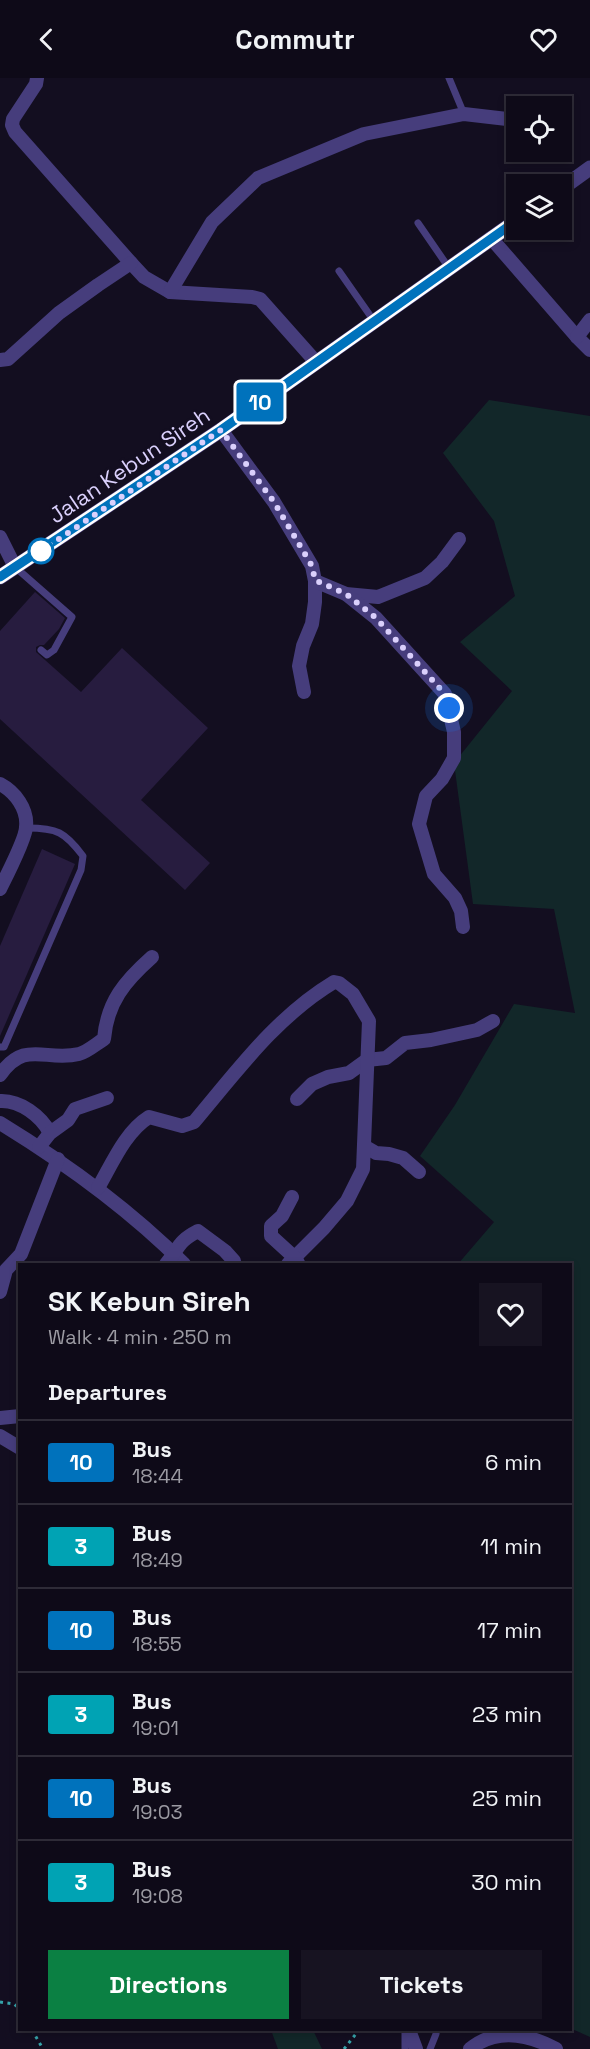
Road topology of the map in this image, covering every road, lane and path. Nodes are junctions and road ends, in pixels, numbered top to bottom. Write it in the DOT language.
graph roads {
  1 [pos="36,78"];
  2 [pos="449,78"];
  3 [pos="464,114"];
  4 [pos="506,119"];
  5 [pos="590,168"];
  6 [pos="572,181"];
  7 [pos="418,223"];
  8 [pos="506,228"];
  9 [pos="491,238"];
  10 [pos="131,263"];
  11 [pos="448,268"];
  12 [pos="339,270"];
  13 [pos="170,292"];
  14 [pos="590,320"];
  15 [pos="375,321"];
  16 [pos="577,337"];
  17 [pos="590,350"];
  18 [pos="0,360"];
  19 [pos="316,362"];
  20 [pos="221,430"];
  21 [pos="0,537"];
  22 [pos="459,539"];
  23 [pos="15,567"];
  24 [pos="0,577"];
  25 [pos="315,580"];
  26 [pos="346,594"];
  27 [pos="41,650"];
  28 [pos="304,692"];
  29 [pos="0,784"];
  30 [pos="27,828"];
  31 [pos="0,889"];
  32 [pos="463,927"];
  33 [pos="152,957"];
  34 [pos="493,1021"];
  35 [pos="0,1047"];
  36 [pos="367,1060"];
  37 [pos="0,1075"];
  38 [pos="107,1098"];
  39 [pos="297,1099"];
  40 [pos="0,1101"];
  41 [pos="0,1123"];
  42 [pos="50,1133"];
  43 [pos="364,1146"];
  44 [pos="39,1147"];
  45 [pos="58,1159"];
  46 [pos="419,1172"];
  47 [pos="98,1188"];
  48 [pos="292,1197"];
  49 [pos="175,1261"];
  50 [pos="294,1262"];
  51 [pos="234,1263"];
  52 [pos="3,1268"];
  53 [pos="0,1292"];
  54 [pos="18,1416"];
  55 [pos="0,1418"];
  56 [pos="0,1436"];
  57 [pos="18,1447"];
  58 [pos="0,2002"];
  59 [pos="18,2007"];
  60 [pos="33,2031"];
  61 [pos="358,2031"];
  62 [pos="407,2031"];
  63 [pos="407,2031"];
  64 [pos="436,2034"];
  65 [pos="43,2049"];
  66 [pos="344,2049"];
  67 [pos="405,2049"];
  68 [pos="416,2049"];
  69 [pos="430,2049"];
  70 [pos="470,2049"];
  71 [pos="556,2049"];
  1 -- 10 [label="street"];
  2 -- 3 [label="lane"];
  3 -- 4 [label="street"];
  3 -- 13 [label="street"];
  5 -- 6 [label="street"];
  7 -- 11 [label="lane"];
  8 -- 9 [label="street, Jalan Kebun Sireh"];
  9 -- 11 [label="street, Jalan Kebun Sireh"];
  9 -- 16 [label="street"];
  10 -- 13 [label="street"];
  10 -- 18 [label="street"];
  11 -- 15 [label="street, Jalan Kebun Sireh"];
  12 -- 15 [label="lane"];
  13 -- 19 [label="street"];
  14 -- 16 [label="street"];
  15 -- 19 [label="street, Jalan Kebun Sireh"];
  16 -- 17 [label="street"];
  19 -- 20 [label="street, Jalan Kebun Sireh"];
  20 -- 23 [label="street, Jalan Kebun Sireh"];
  20 -- 25 [label="street"];
  21 -- 23 [label="street"];
  22 -- 26 [label="street"];
  23 -- 24 [label="street, Jalan Kebun Sireh"];
  23 -- 27 [label="lane"];
  25 -- 26 [label="street"];
  25 -- 28 [label="street"];
  26 -- 32 [label="street"];
  29 -- 30 [label="street"];
  30 -- 31 [label="street"];
  30 -- 35 [label="lane"];
  33 -- 37 [label="street"];
  34 -- 36 [label="street"];
  36 -- 39 [label="street"];
  36 -- 43 [label="street"];
  36 -- 47 [label="street"];
  38 -- 42 [label="street"];
  40 -- 42 [label="street"];
  41 -- 44 [label="street"];
  42 -- 44 [label="street"];
  43 -- 46 [label="street"];
  43 -- 50 [label="street"];
  44 -- 45 [label="street"];
  45 -- 47 [label="street"];
  45 -- 52 [label="street"];
  47 -- 49 [label="street"];
  48 -- 50 [label="street"];
  49 -- 51 [label="street"];
  52 -- 53 [label="street"];
  54 -- 55 [label="street"];
  56 -- 57 [label="street"];
  58 -- 59 [label="path"];
  60 -- 65 [label="path"];
  61 -- 66 [label="path"];
  62 -- 67 [label="lane"];
  63 -- 68 [label="street"];
  64 -- 69 [label="lane"];
  70 -- 71 [label="street"];
}
